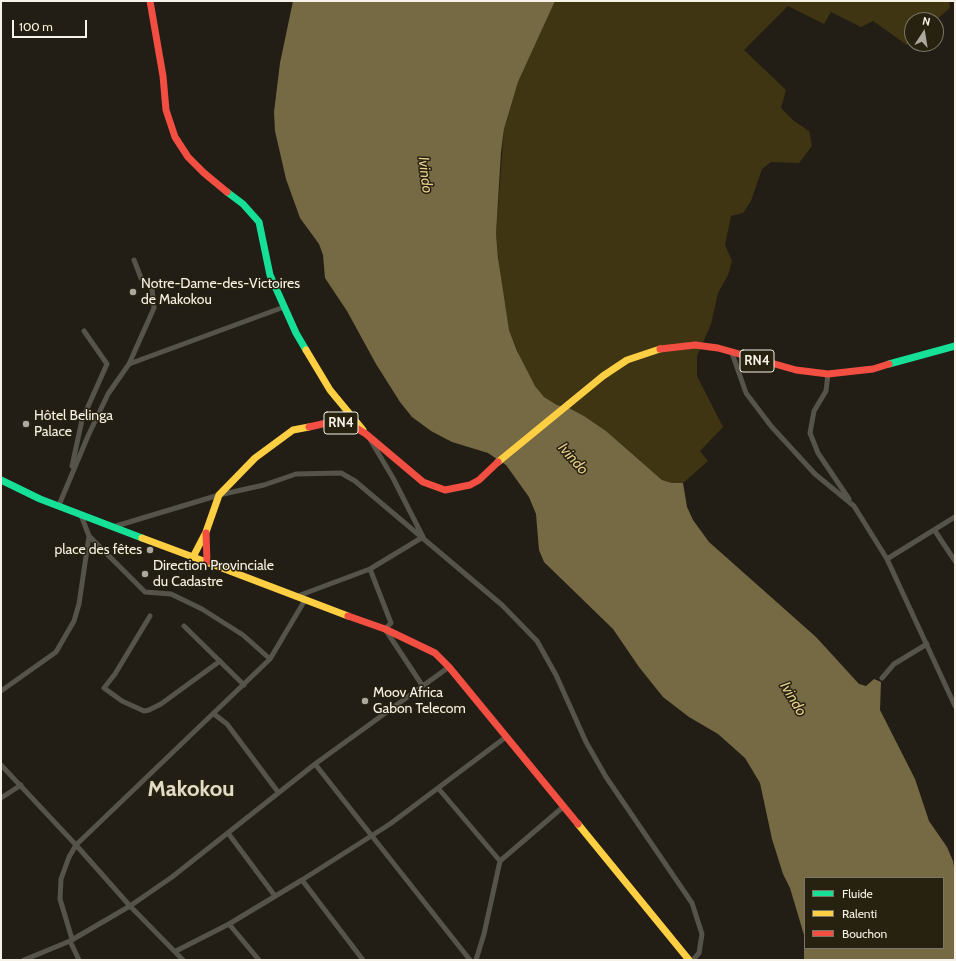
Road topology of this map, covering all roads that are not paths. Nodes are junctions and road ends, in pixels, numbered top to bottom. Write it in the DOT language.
graph roads {
  1 [pos="150,1"];
  2 [pos="134,260"];
  3 [pos="284,307"];
  4 [pos="84,331"];
  5 [pos="955,346"];
  6 [pos="732,353"];
  7 [pos="129,364"];
  8 [pos="828,374"];
  9 [pos="366,434"];
  10 [pos="70,479"];
  11 [pos="1,480"];
  12 [pos="219,496"];
  13 [pos="60,505"];
  14 [pos="854,506"];
  15 [pos="81,514"];
  16 [pos="955,517"];
  17 [pos="116,526"];
  18 [pos="935,531"];
  19 [pos="206,532"];
  20 [pos="89,536"];
  21 [pos="423,537"];
  22 [pos="193,557"];
  23 [pos="887,559"];
  24 [pos="955,561"];
  25 [pos="208,562"];
  26 [pos="370,569"];
  27 [pos="295,597"];
  28 [pos="306,600"];
  29 [pos="150,616"];
  30 [pos="184,626"];
  31 [pos="385,628"];
  32 [pos="927,644"];
  33 [pos="270,659"];
  34 [pos="220,661"];
  35 [pos="449,667"];
  36 [pos="882,678"];
  37 [pos="244,685"];
  38 [pos="422,685"];
  39 [pos="1,691"];
  40 [pos="955,706"];
  41 [pos="214,714"];
  42 [pos="506,737"];
  43 [pos="315,764"];
  44 [pos="1,765"];
  45 [pos="21,785"];
  46 [pos="438,788"];
  47 [pos="278,792"];
  48 [pos="1,798"];
  49 [pos="563,807"];
  50 [pos="228,833"];
  51 [pos="372,836"];
  52 [pos="76,845"];
  53 [pos="500,861"];
  54 [pos="302,880"];
  55 [pos="275,896"];
  56 [pos="130,906"];
  57 [pos="228,924"];
  58 [pos="71,940"];
  59 [pos="176,952"];
  60 [pos="24,960"];
  61 [pos="79,960"];
  62 [pos="183,960"];
  63 [pos="259,960"];
  64 [pos="363,960"];
  65 [pos="470,960"];
  66 [pos="476,960"];
  67 [pos="689,960"];
  68 [pos="694,960"];
  1 -- 3 [label="main road"];
  2 -- 7 [label="street"];
  3 -- 7 [label="street"];
  3 -- 9 [label="main road"];
  4 -- 10 [label="street"];
  5 -- 8 [label="main road, RN4"];
  6 -- 8 [label="main road, RN4"];
  6 -- 9 [label="main road, RN4"];
  6 -- 14 [label="street"];
  7 -- 10 [label="street"];
  8 -- 14 [label="street"];
  9 -- 12 [label="main road, RN4"];
  9 -- 21 [label="street"];
  10 -- 13 [label="street"];
  11 -- 13 [label="main road"];
  12 -- 17 [label="street"];
  12 -- 19 [label="main road, RN4"];
  12 -- 21 [label="street"];
  13 -- 15 [label="main road"];
  14 -- 23 [label="street"];
  15 -- 17 [label="main road"];
  15 -- 20 [label="street"];
  16 -- 18 [label="street"];
  17 -- 22 [label="main road"];
  18 -- 23 [label="street"];
  18 -- 24 [label="street"];
  19 -- 22 [label="main road, RN4"];
  19 -- 25 [label="main road"];
  20 -- 33 [label="street"];
  20 -- 39 [label="street"];
  21 -- 26 [label="street"];
  21 -- 68 [label="street"];
  22 -- 25 [label="main road"];
  23 -- 32 [label="street"];
  25 -- 27 [label="main road"];
  26 -- 27 [label="street"];
  26 -- 31 [label="street"];
  27 -- 28 [label="main road"];
  28 -- 31 [label="main road"];
  28 -- 33 [label="street"];
  29 -- 34 [label="street"];
  30 -- 34 [label="street"];
  31 -- 35 [label="main road"];
  31 -- 38 [label="street"];
  32 -- 36 [label="street"];
  32 -- 40 [label="street"];
  33 -- 37 [label="street"];
  34 -- 37 [label="street"];
  35 -- 38 [label="street"];
  35 -- 42 [label="main road"];
  37 -- 41 [label="street"];
  38 -- 43 [label="street"];
  41 -- 47 [label="street"];
  41 -- 52 [label="street"];
  42 -- 46 [label="street"];
  42 -- 49 [label="main road"];
  43 -- 47 [label="street"];
  43 -- 51 [label="street"];
  44 -- 45 [label="street"];
  45 -- 48 [label="street"];
  45 -- 52 [label="street"];
  46 -- 51 [label="street"];
  46 -- 53 [label="street"];
  47 -- 50 [label="street"];
  49 -- 53 [label="street"];
  49 -- 67 [label="main road"];
  50 -- 55 [label="street"];
  50 -- 56 [label="street"];
  51 -- 54 [label="street"];
  51 -- 65 [label="street"];
  52 -- 56 [label="street"];
  52 -- 58 [label="street"];
  53 -- 66 [label="street"];
  54 -- 55 [label="street"];
  54 -- 64 [label="street"];
  55 -- 57 [label="street"];
  56 -- 58 [label="street"];
  56 -- 59 [label="street"];
  57 -- 59 [label="street"];
  57 -- 63 [label="street"];
  58 -- 60 [label="street"];
  58 -- 61 [label="street"];
  59 -- 62 [label="street"];
}
